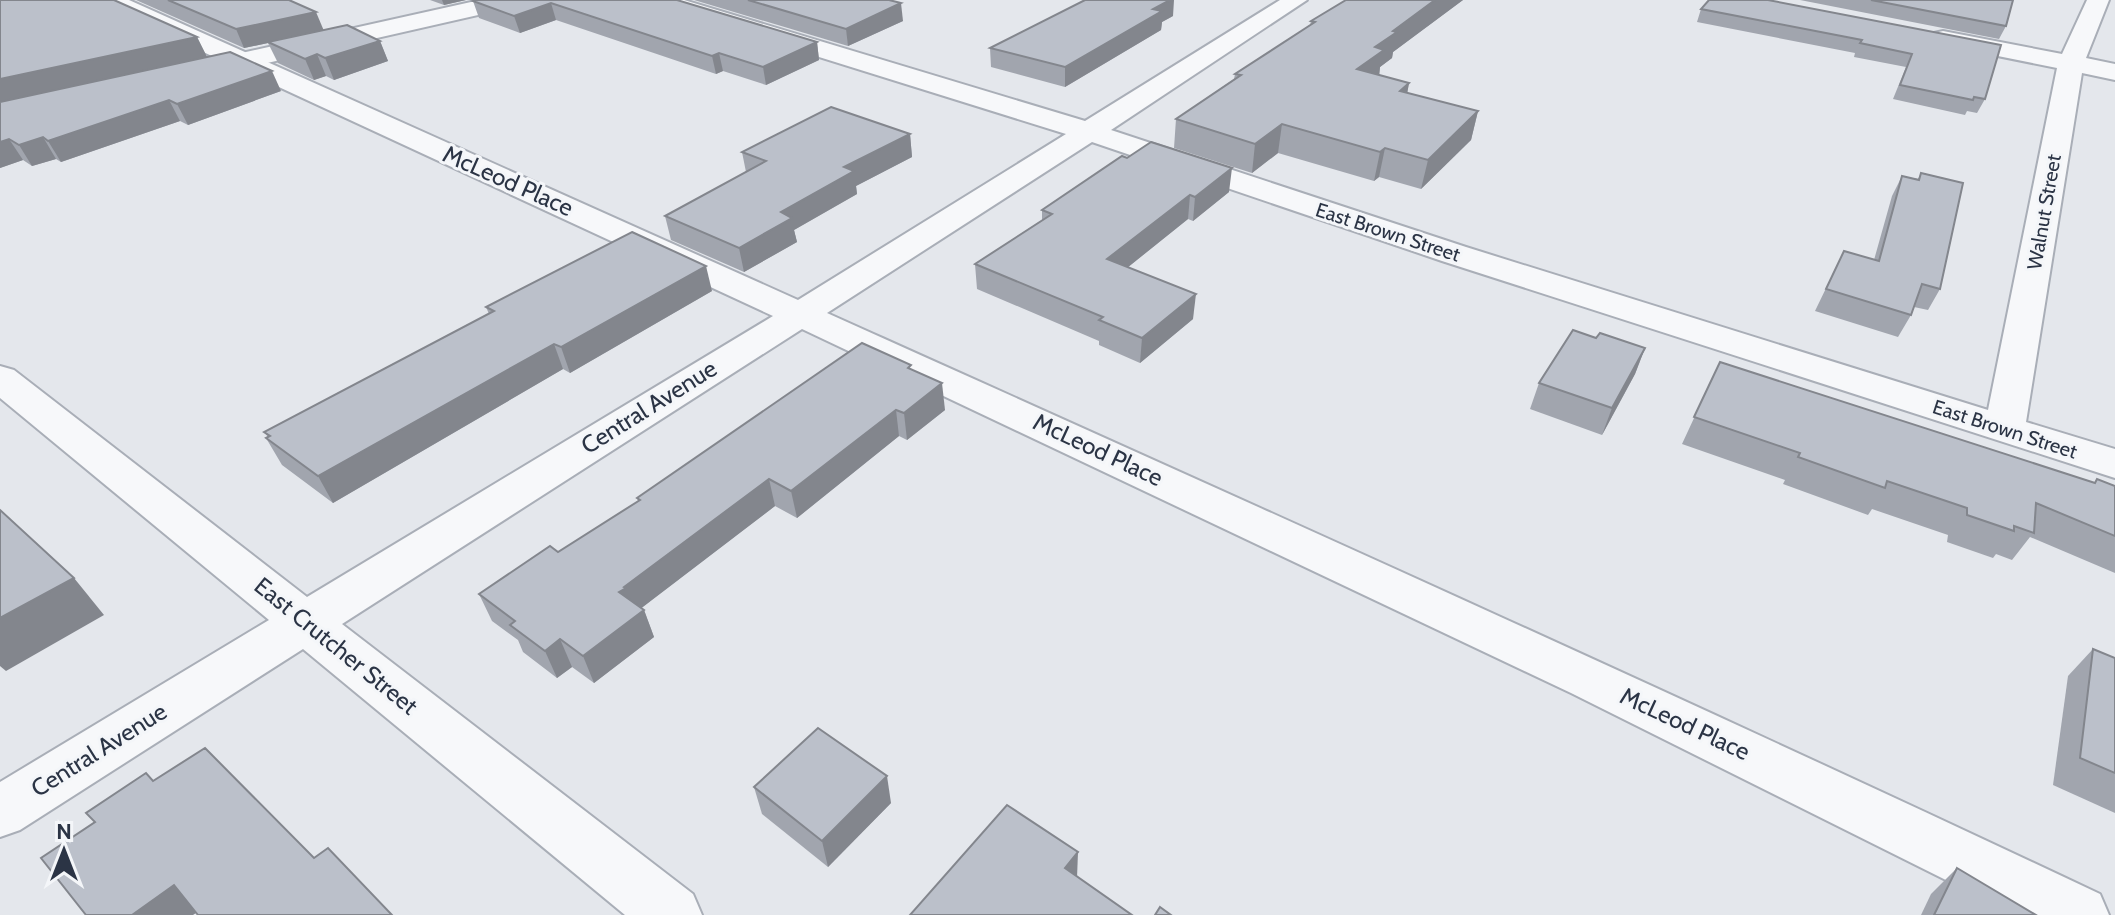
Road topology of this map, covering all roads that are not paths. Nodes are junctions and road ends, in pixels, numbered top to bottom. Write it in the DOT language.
graph roads {
  1 [pos="110,0"];
  2 [pos="513,0"];
  3 [pos="660,0"];
  4 [pos="1296,0"];
  5 [pos="2098,0"];
  6 [pos="1918,33"];
  7 [pos="242,61"];
  8 [pos="2071,63"];
  9 [pos="2115,72"];
  10 [pos="167,78"];
  11 [pos="1090,132"];
  12 [pos="801,314"];
  13 [pos="0,378"];
  14 [pos="2005,428"];
  15 [pos="2115,464"];
  16 [pos="303,620"];
  17 [pos="0,812"];
  18 [pos="671,915"];
  19 [pos="2078,915"];
  1 -- 7 [label="street, McLeod Place"];
  2 -- 7 [label="street"];
  3 -- 11 [label="street, East Brown Street"];
  4 -- 11 [label="street, Central Avenue"];
  5 -- 8 [label="street, Walnut Street"];
  6 -- 8 [label="street"];
  7 -- 10 [label="street"];
  7 -- 12 [label="street, McLeod Place"];
  8 -- 9 [label="street"];
  8 -- 14 [label="street, Walnut Street"];
  11 -- 12 [label="street, Central Avenue"];
  11 -- 14 [label="street, East Brown Street"];
  12 -- 16 [label="street, Central Avenue"];
  12 -- 19 [label="street, McLeod Place"];
  13 -- 16 [label="street, East Crutcher Street"];
  14 -- 15 [label="street, East Brown Street"];
  16 -- 17 [label="street, Central Avenue"];
  16 -- 18 [label="street, East Crutcher Street"];
}
